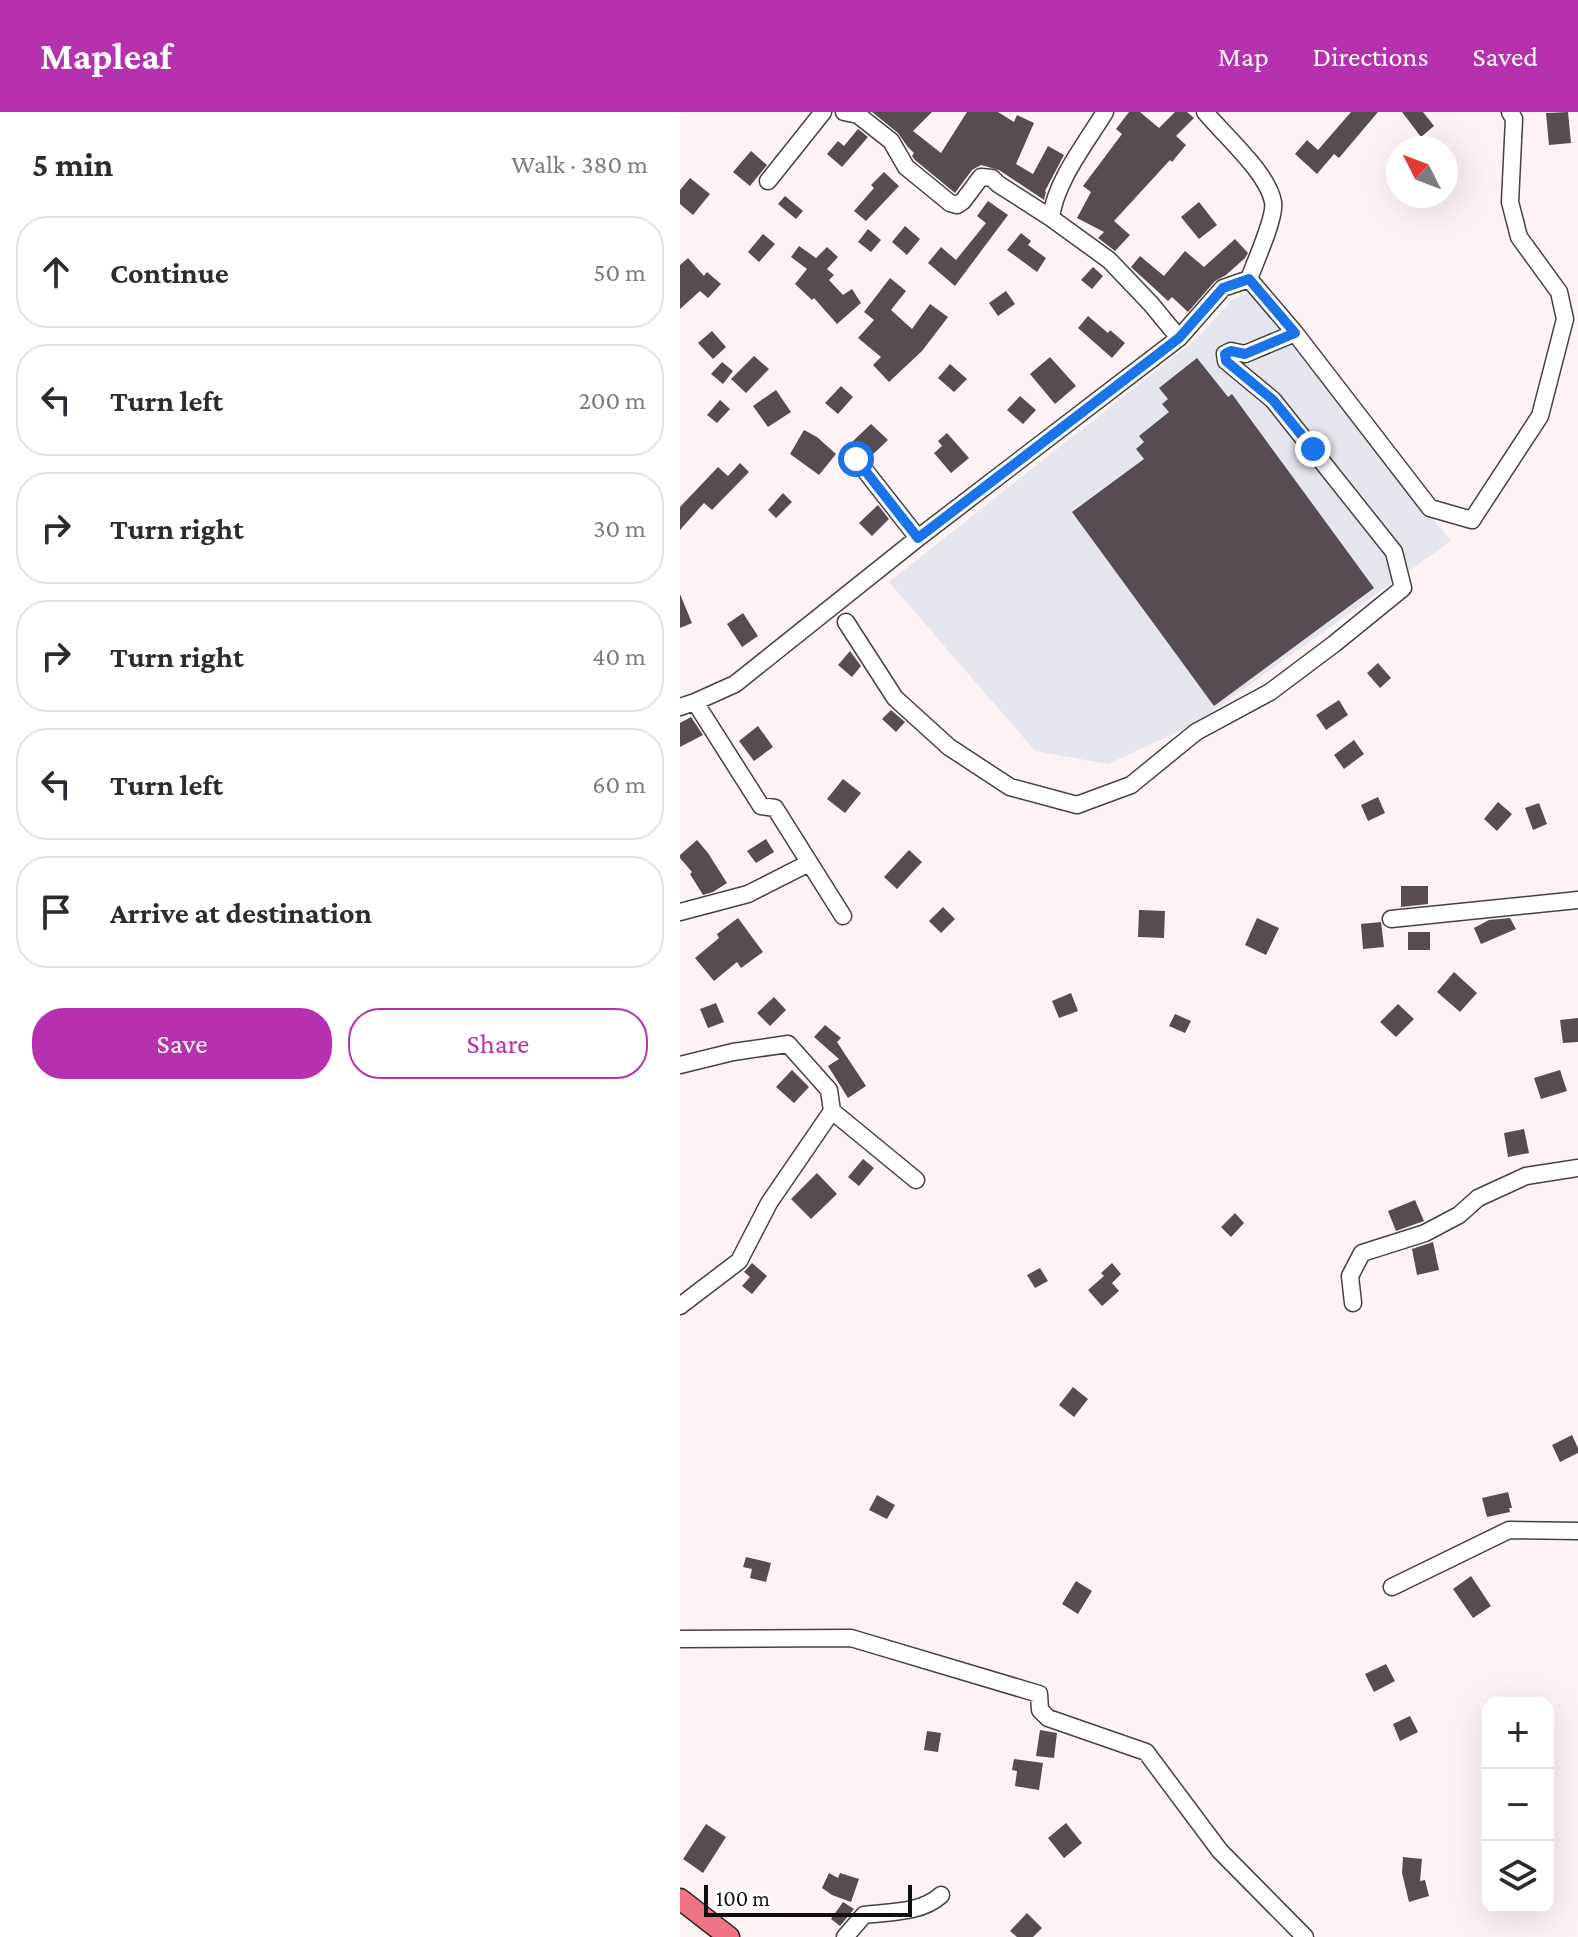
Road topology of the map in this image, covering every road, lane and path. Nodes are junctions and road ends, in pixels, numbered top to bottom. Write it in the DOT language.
graph roads {
  1 [pos="823,112"];
  2 [pos="844,112"];
  3 [pos="1105,112"];
  4 [pos="1205,112"];
  5 [pos="1510,112"];
  6 [pos="768,181"];
  7 [pos="1051,218"];
  8 [pos="1249,279"];
  9 [pos="1295,333"];
  10 [pos="1179,338"];
  11 [pos="856,459"];
  12 [pos="918,538"];
  13 [pos="846,622"];
  14 [pos="688,704"];
  15 [pos="809,863"];
  16 [pos="1578,900"];
  17 [pos="680,912"];
  18 [pos="843,916"];
  19 [pos="1391,919"];
  20 [pos="680,1065"];
  21 [pos="832,1111"];
  22 [pos="1578,1168"];
  23 [pos="916,1180"];
  24 [pos="1353,1303"];
  25 [pos="680,1306"];
  26 [pos="1578,1531"];
  27 [pos="1392,1587"];
  28 [pos="680,1639"];
  29 [pos="941,1895"];
  30 [pos="680,1899"];
  31 [pos="729,1937"];
  32 [pos="845,1937"];
  33 [pos="1305,1937"];
  1 -- 6 [label="street"];
  2 -- 7 [label="street"];
  3 -- 7 [label="street"];
  4 -- 8 [label="street"];
  5 -- 9 [label="street"];
  7 -- 10 [label="street"];
  8 -- 9 [label="street"];
  8 -- 10 [label="street"];
  9 -- 13 [label="street"];
  10 -- 12 [label="street"];
  11 -- 12 [label="street"];
  12 -- 14 [label="street"];
  14 -- 15 [label="street"];
  15 -- 17 [label="street"];
  15 -- 18 [label="street"];
  16 -- 19 [label="street"];
  20 -- 21 [label="street"];
  21 -- 23 [label="street"];
  21 -- 25 [label="street"];
  22 -- 24 [label="street"];
  26 -- 27 [label="street"];
  28 -- 33 [label="street"];
  29 -- 32 [label="street"];
  30 -- 31 [label="main road"];
}
